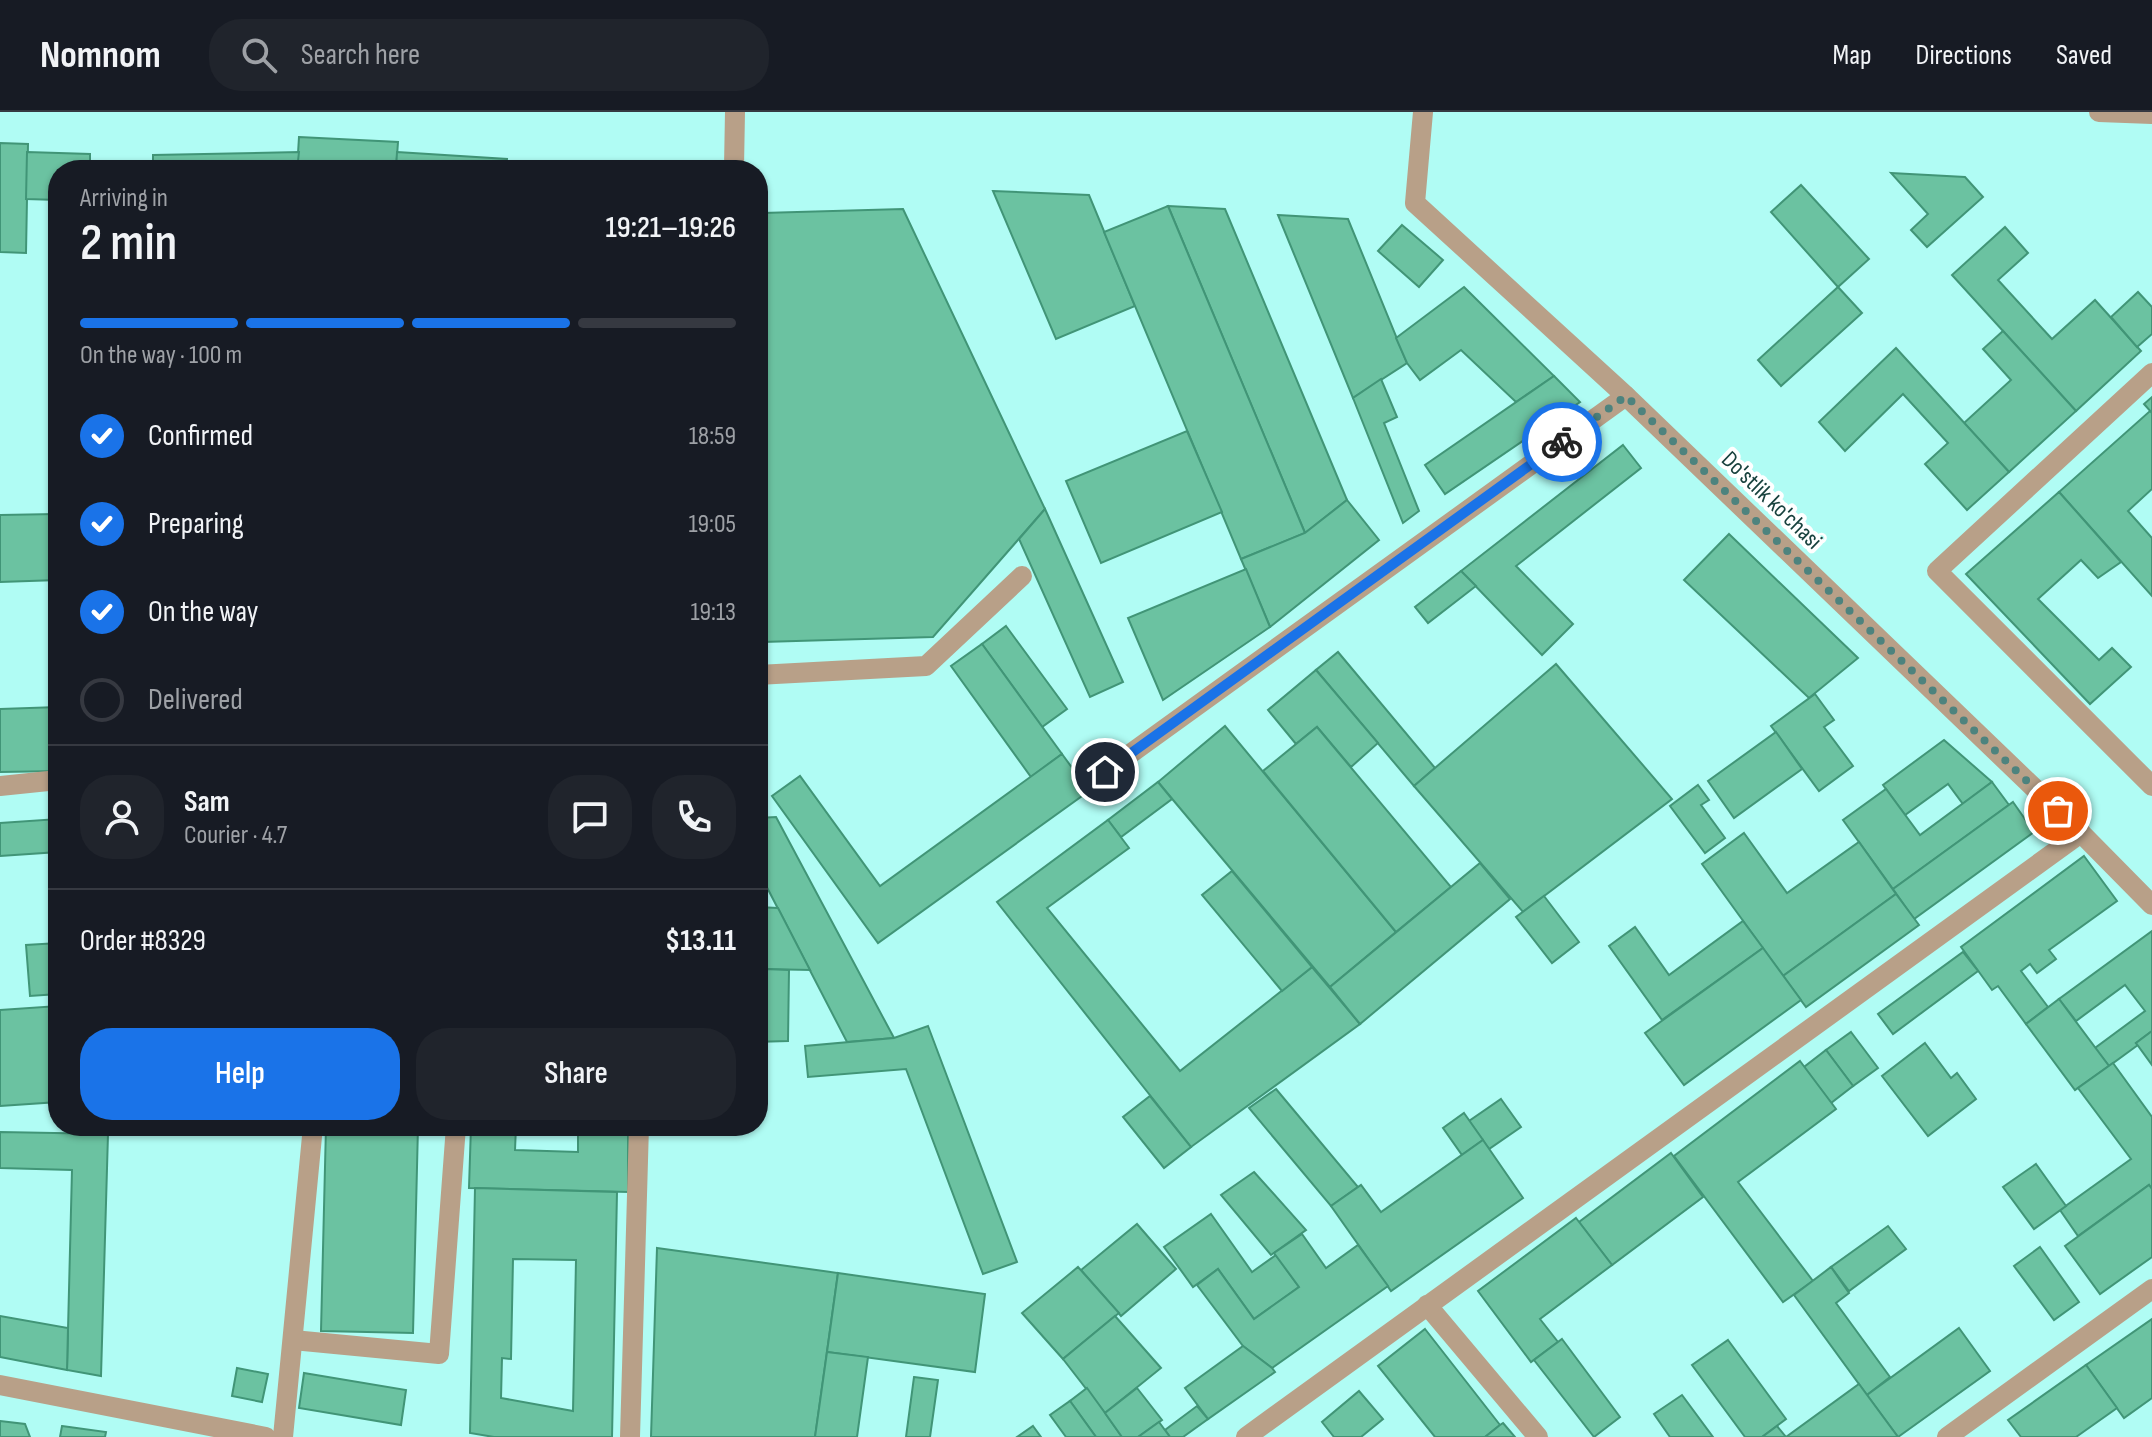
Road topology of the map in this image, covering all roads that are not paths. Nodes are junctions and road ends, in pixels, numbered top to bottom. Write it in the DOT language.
graph roads {
  1 [pos="735,112"];
  2 [pos="1423,112"];
  3 [pos="2099,112"];
  4 [pos="2152,114"];
  5 [pos="734,160"];
  6 [pos="2152,373"];
  7 [pos="1626,396"];
  8 [pos="1022,576"];
  9 [pos="768,674"];
  10 [pos="1105,772"];
  11 [pos="48,781"];
  12 [pos="0,786"];
  13 [pos="2152,786"];
  14 [pos="2081,833"];
  15 [pos="2152,905"];
  16 [pos="312,1136"];
  17 [pos="455,1136"];
  18 [pos="639,1136"];
  19 [pos="2152,1289"];
  20 [pos="1427,1305"];
  21 [pos="293,1340"];
  22 [pos="0,1385"];
  23 [pos="266,1437"];
  24 [pos="283,1437"];
  25 [pos="630,1437"];
  26 [pos="1246,1437"];
  27 [pos="1538,1437"];
  28 [pos="1947,1437"];
  1 -- 5 [label="street"];
  2 -- 7 [label="street, Do'stlik ko'chasi"];
  3 -- 4 [label="street"];
  6 -- 13 [label="street"];
  7 -- 10 [label="street"];
  7 -- 14 [label="street, Do'stlik ko'chasi"];
  8 -- 9 [label="street"];
  11 -- 12 [label="street"];
  14 -- 15 [label="street, Do'stlik ko'chasi"];
  14 -- 20 [label="street"];
  16 -- 21 [label="street"];
  17 -- 21 [label="street"];
  18 -- 25 [label="street"];
  19 -- 28 [label="street"];
  20 -- 26 [label="street"];
  20 -- 27 [label="street"];
  21 -- 24 [label="street"];
  22 -- 23 [label="street"];
}
